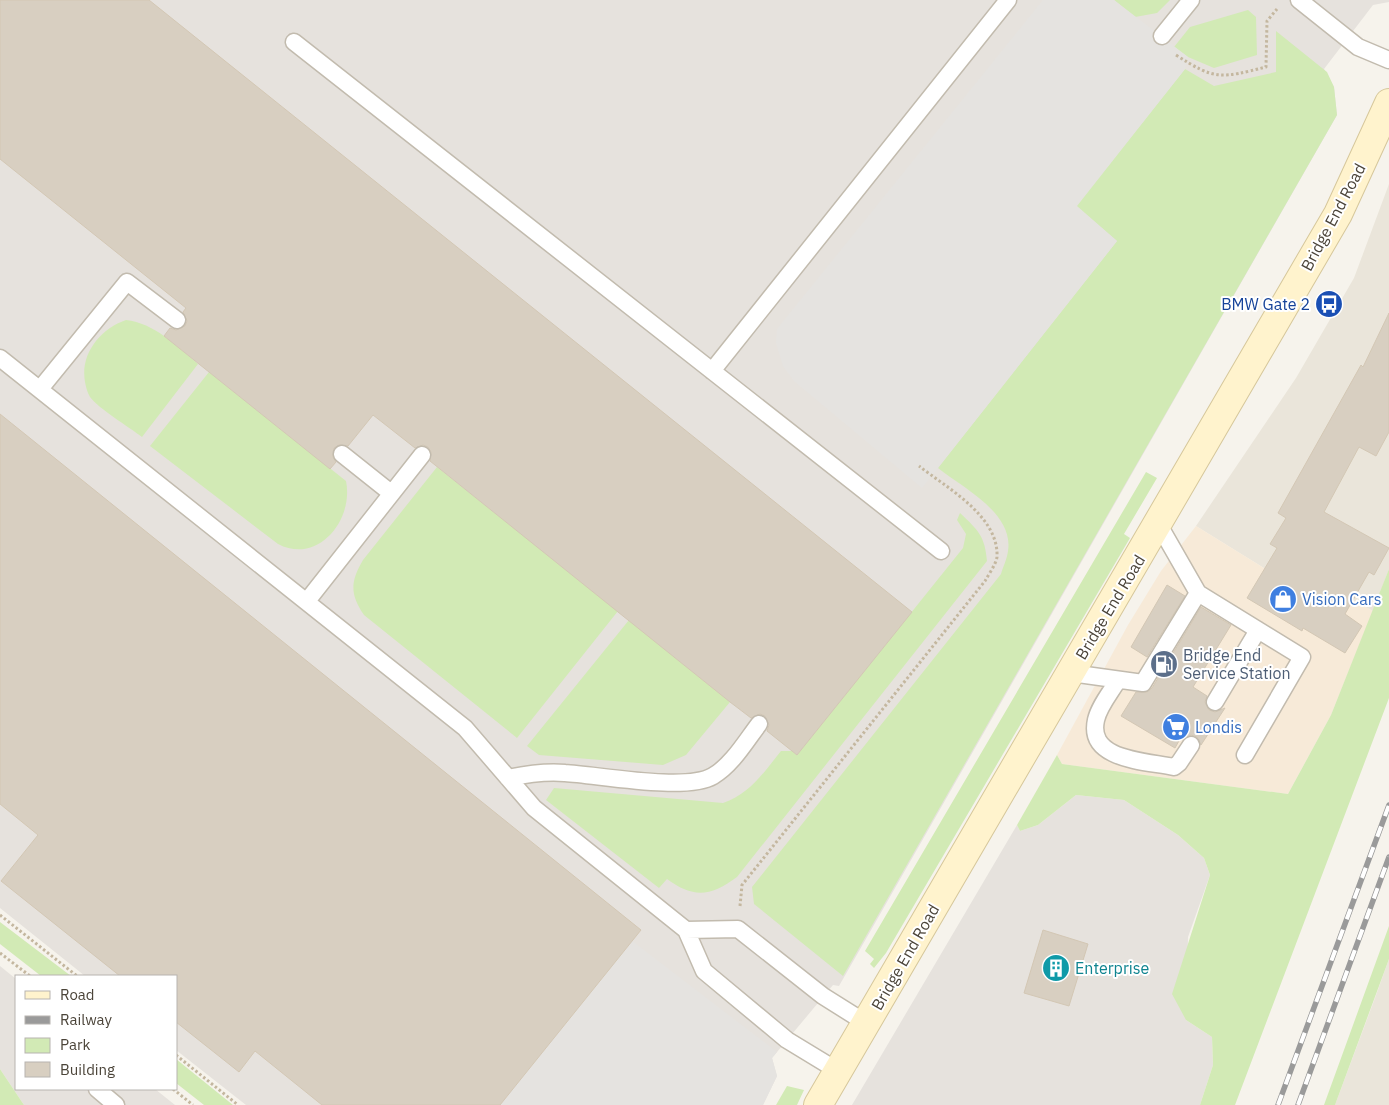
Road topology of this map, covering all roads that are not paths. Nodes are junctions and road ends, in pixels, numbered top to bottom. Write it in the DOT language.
graph roads {
  1 [pos="1008,0"];
  2 [pos="1190,0"];
  3 [pos="1299,0"];
  4 [pos="1162,36"];
  5 [pos="294,42"];
  6 [pos="1389,60"];
  7 [pos="1389,104"];
  8 [pos="177,320"];
  9 [pos="0,358"];
  10 [pos="712,371"];
  11 [pos="40,389"];
  12 [pos="342,454"];
  13 [pos="422,454"];
  14 [pos="391,493"];
  15 [pos="1159,524"];
  16 [pos="941,551"];
  17 [pos="1198,593"];
  18 [pos="307,601"];
  19 [pos="1258,630"];
  20 [pos="1071,673"];
  21 [pos="1118,680"];
  22 [pos="1215,702"];
  23 [pos="759,724"];
  24 [pos="1190,745"];
  25 [pos="1245,755"];
  26 [pos="508,778"];
  27 [pos="686,930"];
  28 [pos="866,1023"];
  29 [pos="838,1071"];
  30 [pos="98,1090"];
  31 [pos="116,1105"];
  32 [pos="818,1105"];
  1 -- 10 [label="lane"];
  2 -- 4 [label="lane"];
  3 -- 6 [label="lane"];
  5 -- 10 [label="lane"];
  7 -- 15 [label="main road, Bridge End Road"];
  8 -- 11 [label="lane"];
  9 -- 11 [label="lane"];
  10 -- 16 [label="lane"];
  11 -- 18 [label="lane"];
  12 -- 14 [label="lane"];
  13 -- 14 [label="lane"];
  14 -- 18 [label="lane"];
  15 -- 17 [label="lane"];
  15 -- 20 [label="main road, Bridge End Road"];
  17 -- 19 [label="lane"];
  17 -- 21 [label="lane"];
  18 -- 26 [label="lane"];
  19 -- 22 [label="lane"];
  19 -- 25 [label="lane"];
  20 -- 21 [label="lane"];
  20 -- 28 [label="main road, Bridge End Road"];
  21 -- 24 [label="lane"];
  23 -- 26 [label="lane"];
  26 -- 27 [label="lane"];
  27 -- 28 [label="lane"];
  27 -- 29 [label="lane"];
  28 -- 29 [label="main road, Bridge End Road"];
  29 -- 32 [label="main road, Bridge End Road"];
  30 -- 31 [label="lane"];
}
